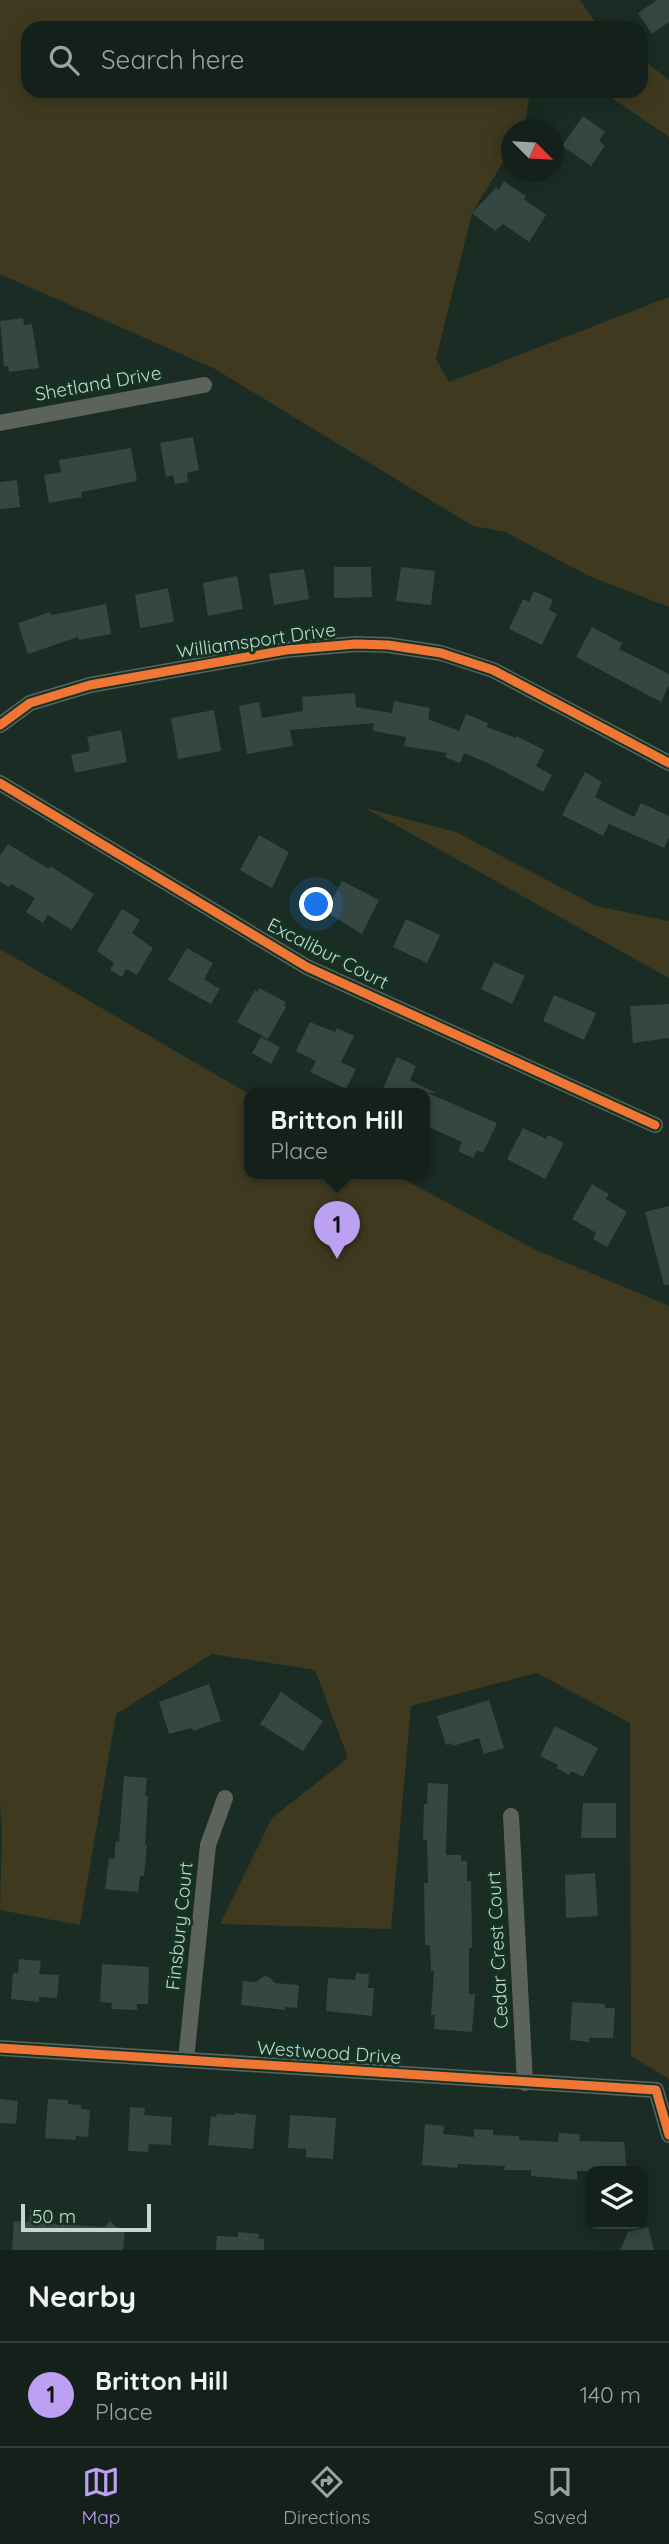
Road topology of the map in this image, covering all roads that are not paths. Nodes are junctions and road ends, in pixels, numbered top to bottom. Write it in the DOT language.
graph roads {
  1 [pos="204,385"];
  2 [pos="0,422"];
  3 [pos="0,725"];
  4 [pos="669,763"];
  5 [pos="0,783"];
  6 [pos="654,1125"];
  7 [pos="225,1798"];
  8 [pos="511,1816"];
  9 [pos="0,2048"];
  10 [pos="186,2060"];
  11 [pos="524,2083"];
  12 [pos="669,2135"];
  1 -- 2 [label="street, Shetland Drive"];
  3 -- 4 [label="street, Williamsport Drive"];
  5 -- 6 [label="street, Excalibur Court"];
  7 -- 10 [label="street, Finsbury Court"];
  8 -- 11 [label="street, Cedar Crest Court"];
  9 -- 10 [label="street, Westwood Drive"];
  10 -- 11 [label="street, Westwood Drive"];
  11 -- 12 [label="street, Westwood Drive"];
}
